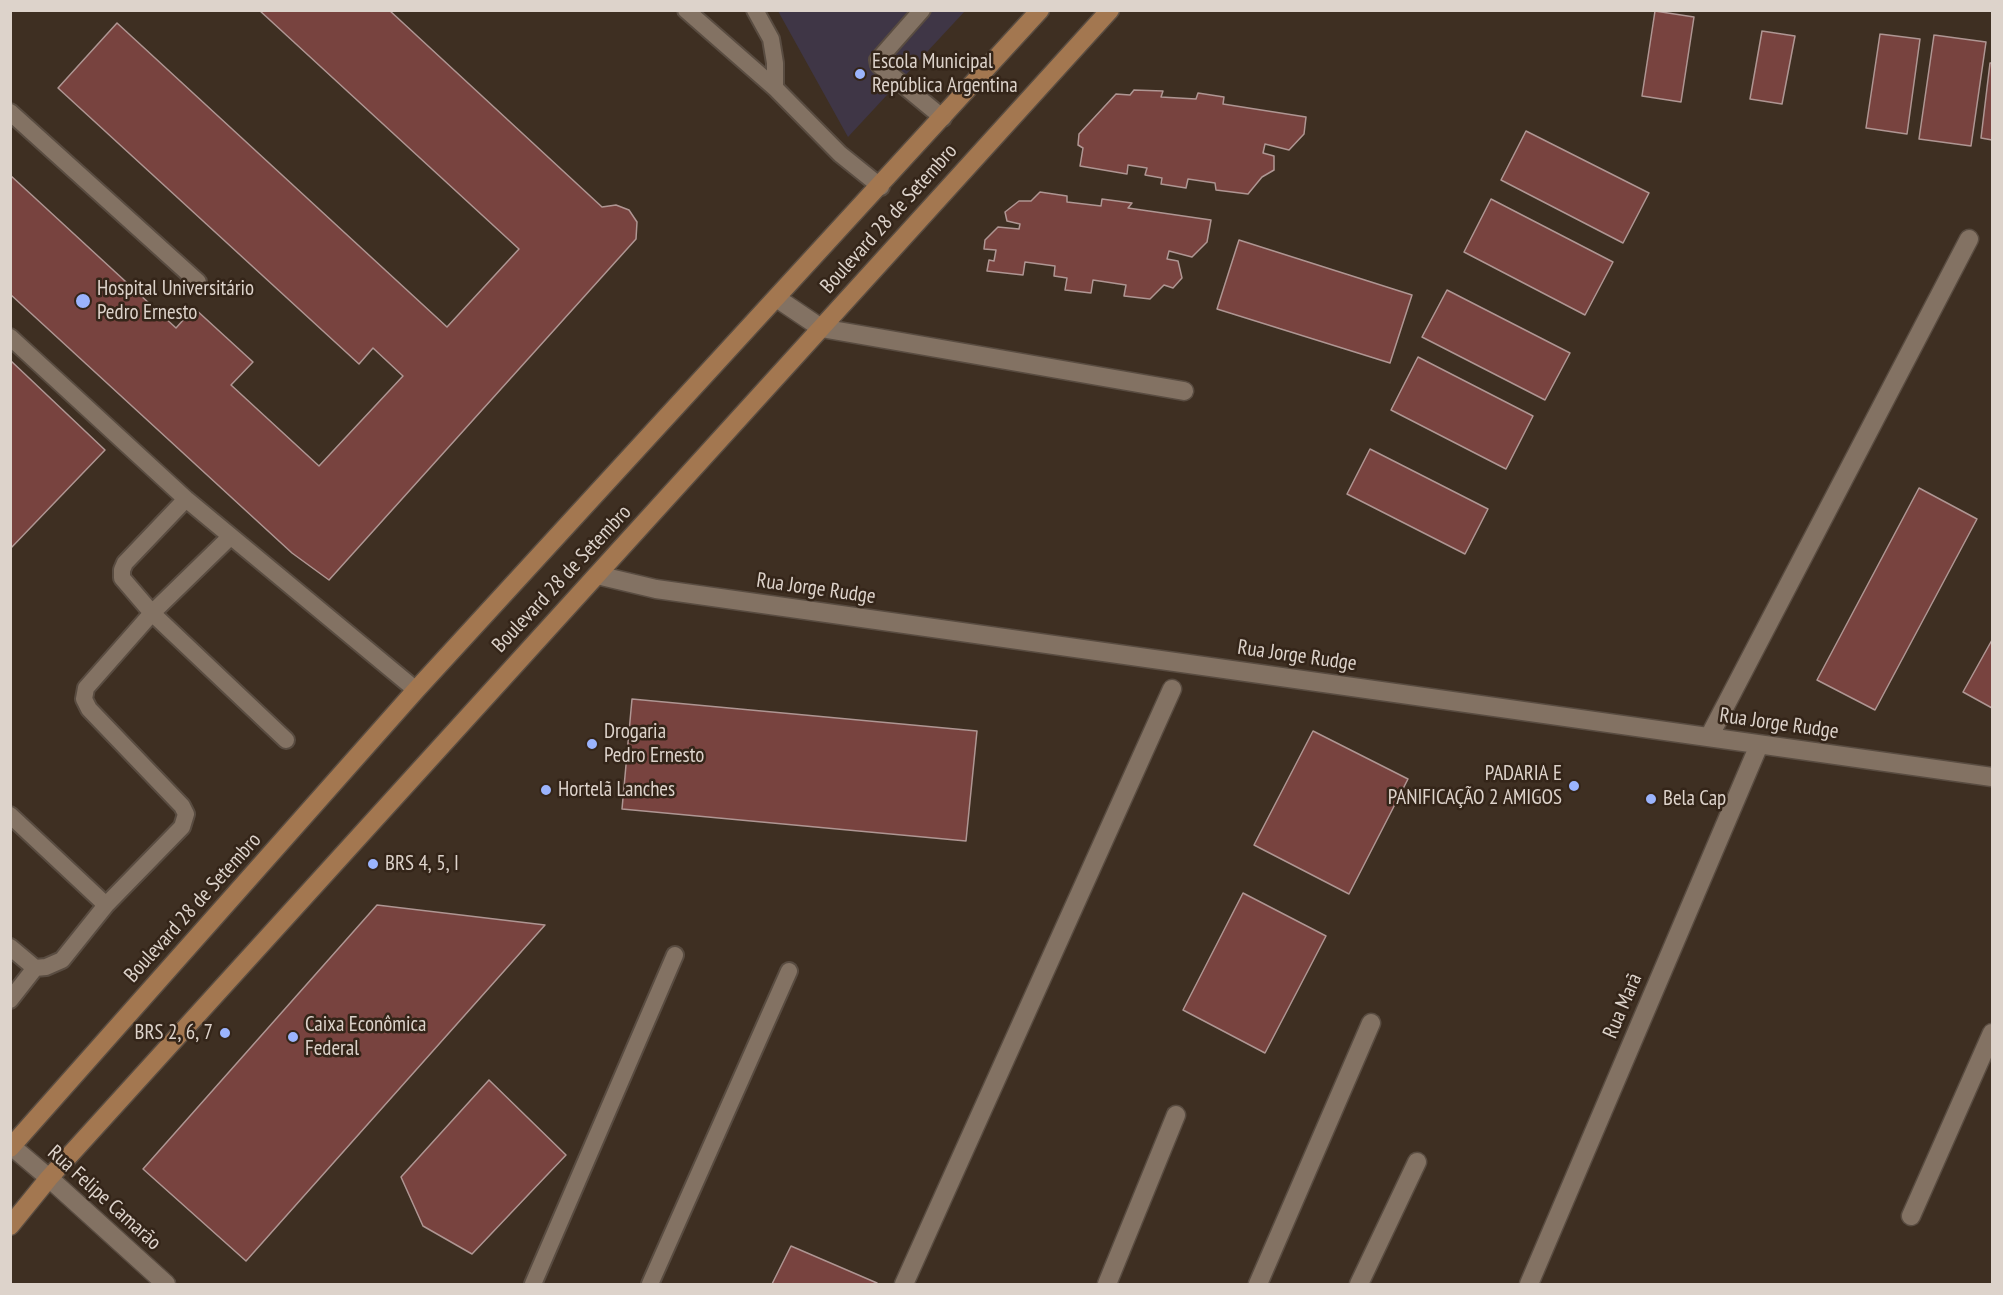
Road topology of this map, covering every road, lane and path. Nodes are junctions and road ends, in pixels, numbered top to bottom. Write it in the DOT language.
graph roads {
  1 [pos="686,10"];
  2 [pos="755,10"];
  3 [pos="922,10"];
  4 [pos="1040,10"];
  5 [pos="1110,10"];
  6 [pos="775,88"];
  7 [pos="10,112"];
  8 [pos="943,118"];
  9 [pos="881,187"];
  10 [pos="1969,238"];
  11 [pos="198,282"];
  12 [pos="778,298"];
  13 [pos="821,328"];
  14 [pos="10,337"];
  15 [pos="1184,391"];
  16 [pos="186,499"];
  17 [pos="230,537"];
  18 [pos="597,575"];
  19 [pos="152,613"];
  20 [pos="1172,689"];
  21 [pos="416,690"];
  22 [pos="1709,737"];
  23 [pos="286,740"];
  24 [pos="1759,745"];
  25 [pos="1992,777"];
  26 [pos="10,815"];
  27 [pos="106,905"];
  28 [pos="10,947"];
  29 [pos="675,955"];
  30 [pos="35,968"];
  31 [pos="789,971"];
  32 [pos="10,1000"];
  33 [pos="1371,1023"];
  34 [pos="1992,1033"];
  35 [pos="1176,1115"];
  36 [pos="11,1146"];
  37 [pos="1417,1162"];
  38 [pos="49,1178"];
  39 [pos="1911,1216"];
  40 [pos="10,1226"];
  41 [pos="166,1284"];
  42 [pos="533,1284"];
  43 [pos="650,1284"];
  44 [pos="904,1284"];
  45 [pos="1107,1284"];
  46 [pos="1258,1284"];
  47 [pos="1359,1284"];
  48 [pos="1529,1284"];
  1 -- 6 [label="lane"];
  2 -- 6 [label="lane"];
  3 -- 8 [label="lane"];
  4 -- 8 [label="main road, Boulevard 28 de Setembro"];
  5 -- 13 [label="main road, Boulevard 28 de Setembro"];
  6 -- 9 [label="lane"];
  7 -- 11 [label="lane"];
  8 -- 9 [label="main road, Boulevard 28 de Setembro"];
  9 -- 12 [label="main road, Boulevard 28 de Setembro"];
  10 -- 22 [label="street"];
  12 -- 13 [label="street"];
  12 -- 21 [label="main road, Boulevard 28 de Setembro"];
  13 -- 15 [label="street"];
  13 -- 18 [label="main road, Boulevard 28 de Setembro"];
  14 -- 16 [label="lane"];
  16 -- 17 [label="lane"];
  16 -- 19 [label="lane"];
  17 -- 19 [label="lane"];
  17 -- 21 [label="lane"];
  18 -- 22 [label="street, Rua Jorge Rudge"];
  18 -- 38 [label="main road, Boulevard 28 de Setembro"];
  19 -- 23 [label="lane"];
  19 -- 27 [label="lane"];
  20 -- 44 [label="street"];
  21 -- 36 [label="main road, Boulevard 28 de Setembro"];
  22 -- 24 [label="street, Rua Jorge Rudge"];
  24 -- 25 [label="street, Rua Jorge Rudge"];
  24 -- 48 [label="street, Rua Marã"];
  26 -- 27 [label="lane"];
  27 -- 30 [label="lane"];
  28 -- 30 [label="lane"];
  29 -- 42 [label="lane"];
  30 -- 32 [label="lane"];
  31 -- 43 [label="lane"];
  33 -- 46 [label="street"];
  34 -- 39 [label="street"];
  35 -- 45 [label="street"];
  36 -- 38 [label="street, Rua Felipe Camarão"];
  37 -- 47 [label="street"];
  38 -- 40 [label="main road, Boulevard 28 de Setembro"];
  38 -- 41 [label="street, Rua Felipe Camarão"];
}
